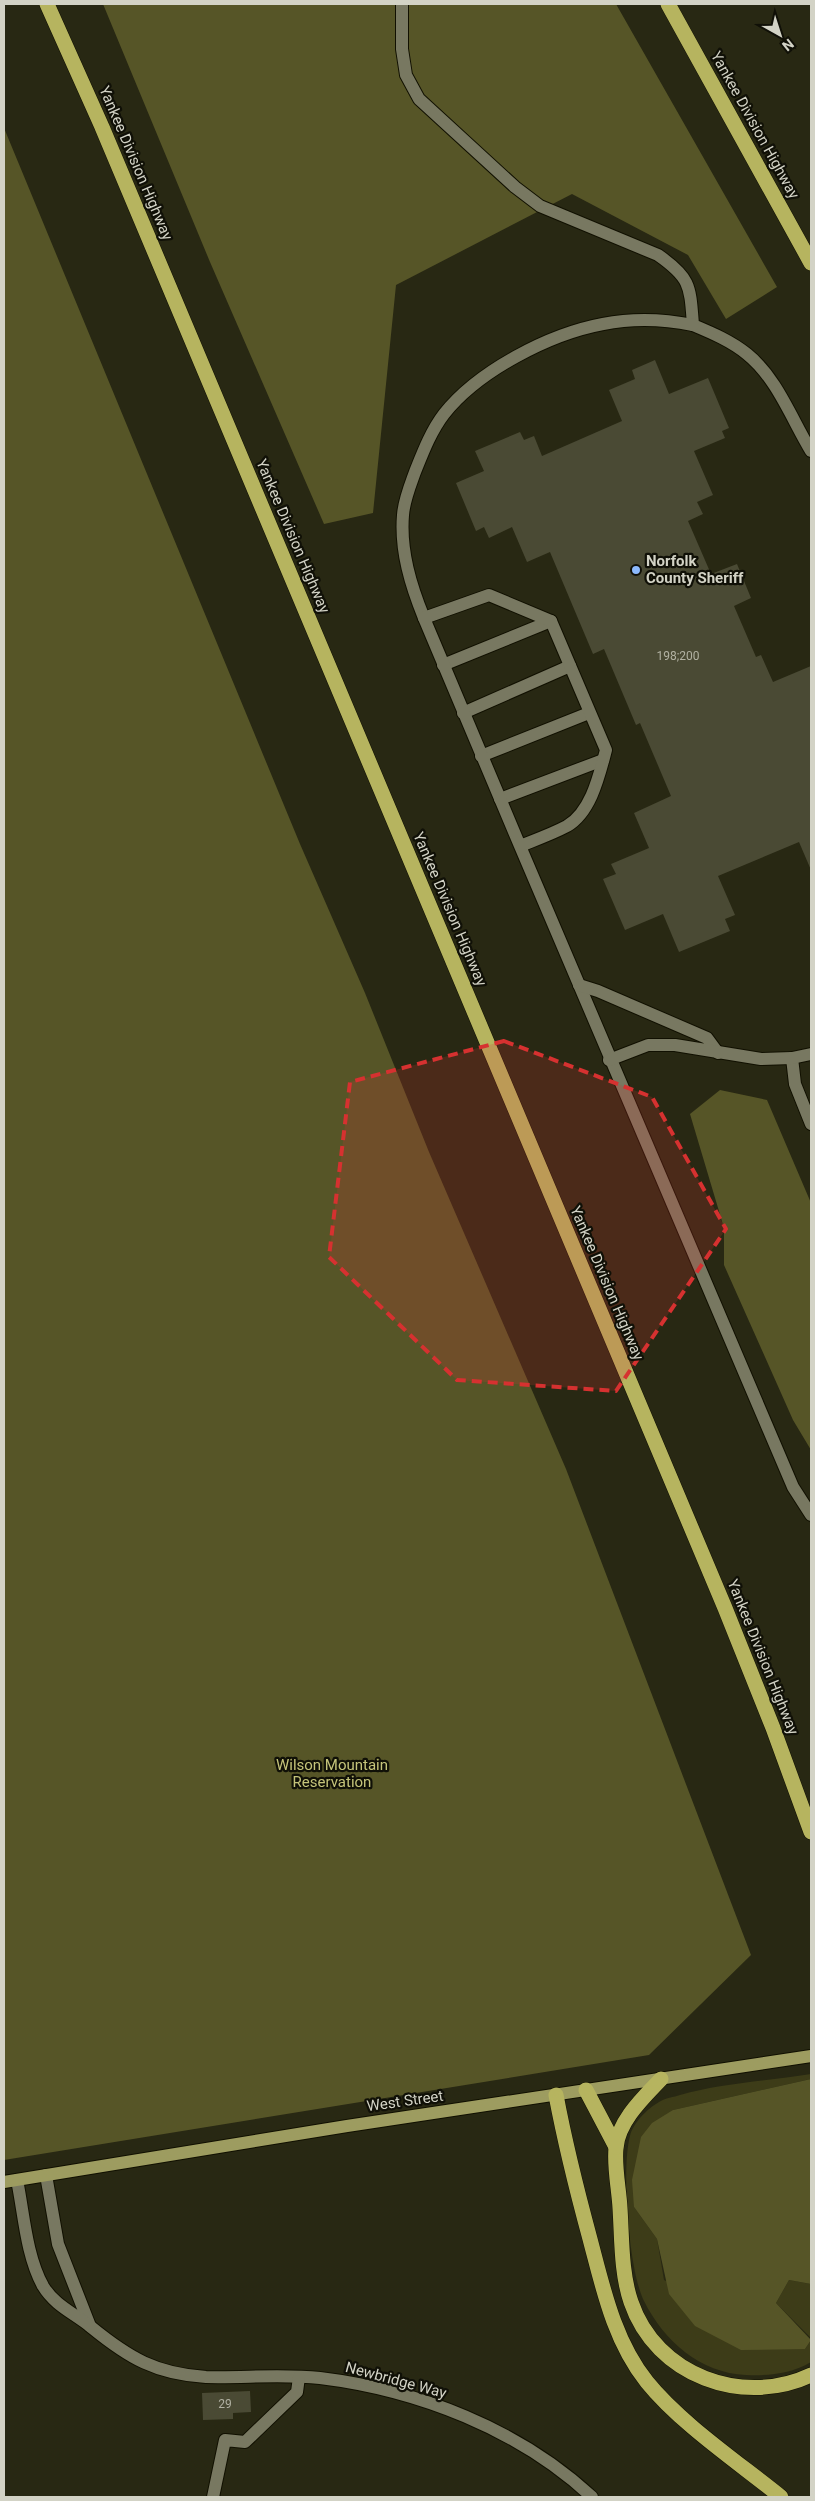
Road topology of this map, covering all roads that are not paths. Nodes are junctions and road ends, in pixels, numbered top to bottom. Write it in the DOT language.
graph roads {
  1 [pos="48,4"];
  2 [pos="402,4"];
  3 [pos="668,4"];
  4 [pos="811,263"];
  5 [pos="693,324"];
  6 [pos="811,451"];
  7 [pos="424,618"];
  8 [pos="551,621"];
  9 [pos="443,665"];
  10 [pos="570,666"];
  11 [pos="462,713"];
  12 [pos="589,713"];
  13 [pos="481,756"];
  14 [pos="603,760"];
  15 [pos="500,799"];
  16 [pos="520,846"];
  17 [pos="579,985"];
  18 [pos="718,1052"];
  19 [pos="811,1054"];
  20 [pos="792,1058"];
  21 [pos="609,1060"];
  22 [pos="811,1124"];
  23 [pos="811,1515"];
  24 [pos="811,1832"];
  25 [pos="811,2056"];
  26 [pos="661,2078"];
  27 [pos="586,2090"];
  28 [pos="556,2095"];
  29 [pos="616,2147"];
  30 [pos="46,2175"];
  31 [pos="17,2180"];
  32 [pos="4,2182"];
  33 [pos="90,2326"];
  34 [pos="811,2375"];
  35 [pos="299,2376"];
  36 [pos="213,2497"];
  37 [pos="592,2497"];
  38 [pos="781,2497"];
  1 -- 24 [label="highway, Yankee Division Highway"];
  2 -- 5 [label="street"];
  3 -- 4 [label="highway, Yankee Division Highway"];
  5 -- 6 [label="street"];
  5 -- 7 [label="street"];
  7 -- 8 [label="street"];
  7 -- 9 [label="street"];
  8 -- 9 [label="street"];
  8 -- 10 [label="street"];
  9 -- 11 [label="street"];
  10 -- 11 [label="street"];
  10 -- 12 [label="street"];
  11 -- 13 [label="street"];
  12 -- 13 [label="street"];
  12 -- 14 [label="street"];
  13 -- 15 [label="street"];
  14 -- 15 [label="street"];
  14 -- 16 [label="street"];
  15 -- 16 [label="street"];
  16 -- 17 [label="street"];
  17 -- 18 [label="street"];
  17 -- 21 [label="street"];
  18 -- 20 [label="street"];
  18 -- 21 [label="street"];
  19 -- 20 [label="street"];
  20 -- 22 [label="street"];
  21 -- 23 [label="street"];
  25 -- 26 [label="main road, West Street"];
  26 -- 27 [label="main road, West Street"];
  26 -- 29 [label="highway"];
  27 -- 28 [label="main road, West Street"];
  27 -- 29 [label="highway"];
  28 -- 30 [label="main road, West Street"];
  28 -- 38 [label="highway"];
  29 -- 34 [label="highway"];
  30 -- 31 [label="main road, West Street"];
  30 -- 33 [label="street, Newbridge Way"];
  31 -- 32 [label="main road, West Street"];
  31 -- 33 [label="street, Newbridge Way"];
  33 -- 35 [label="street, Newbridge Way"];
  35 -- 36 [label="street"];
  35 -- 37 [label="street, Newbridge Way"];
}
